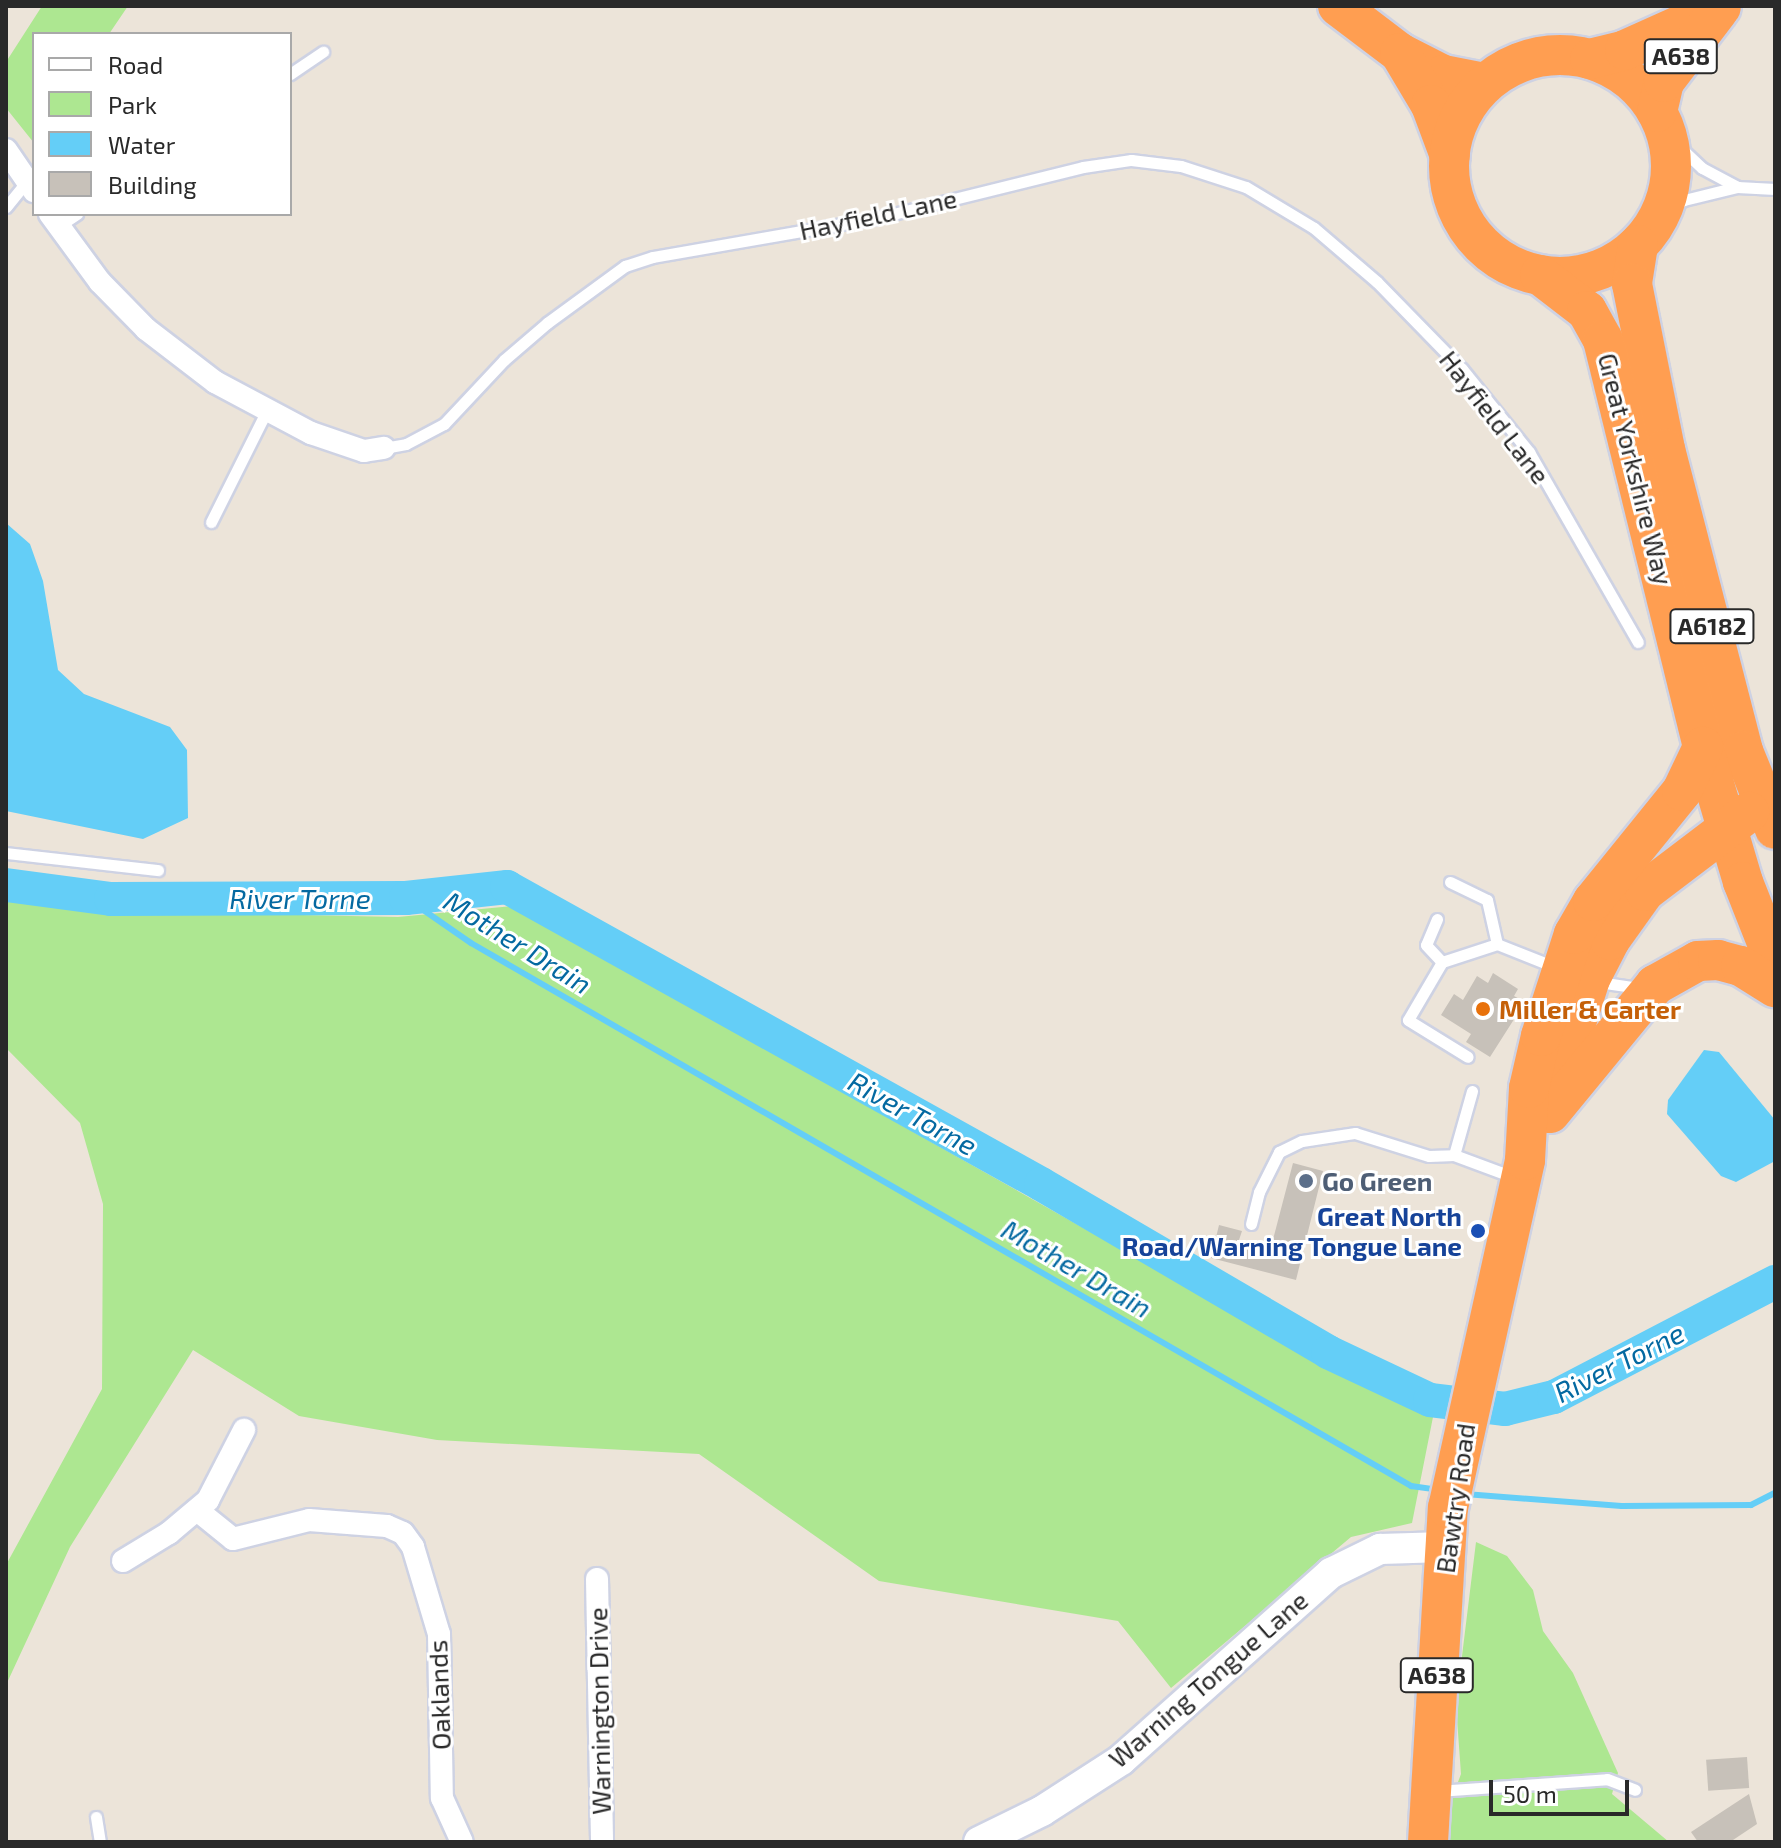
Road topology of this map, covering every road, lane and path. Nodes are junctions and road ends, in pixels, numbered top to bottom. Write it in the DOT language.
graph roads {
  1 [pos="1338,6"];
  2 [pos="1721,6"];
  3 [pos="323,52"];
  4 [pos="1400,53"];
  5 [pos="1590,59"];
  6 [pos="292,73"];
  7 [pos="1485,83"];
  8 [pos="1662,124"];
  9 [pos="6,150"];
  10 [pos="1450,156"];
  11 [pos="30,186"];
  12 [pos="1737,187"];
  13 [pos="1775,189"];
  14 [pos="6,207"];
  15 [pos="1661,212"];
  16 [pos="62,218"];
  17 [pos="1638,245"];
  18 [pos="1540,275"];
  19 [pos="267,410"];
  20 [pos="384,448"];
  21 [pos="211,522"];
  22 [pos="1638,642"];
  23 [pos="1703,747"];
  24 [pos="1768,815"];
  25 [pos="1726,817"];
  26 [pos="1658,825"];
  27 [pos="6,853"];
  28 [pos="158,870"];
  29 [pos="1450,882"];
  30 [pos="1437,919"];
  31 [pos="1497,944"];
  32 [pos="1442,962"];
  33 [pos="1775,963"];
  34 [pos="1576,974"];
  35 [pos="1655,985"];
  36 [pos="1775,987"];
  37 [pos="1468,1057"];
  38 [pos="1472,1091"];
  39 [pos="1550,1113"];
  40 [pos="1454,1155"];
  41 [pos="1522,1170"];
  42 [pos="1251,1224"];
  43 [pos="244,1430"];
  44 [pos="197,1510"];
  45 [pos="1445,1547"];
  46 [pos="123,1561"];
  47 [pos="597,1579"];
  48 [pos="1635,1790"];
  49 [pos="1429,1792"];
  50 [pos="96,1817"];
  51 [pos="100,1842"];
  52 [pos="462,1842"];
  53 [pos="602,1842"];
  54 [pos="979,1842"];
  55 [pos="1428,1842"];
  1 -- 4 [label="highway"];
  2 -- 5 [label="highway, A638"];
  2 -- 8 [label="highway, A638"];
  3 -- 6 [label="lane"];
  4 -- 7 [label="highway"];
  4 -- 10 [label="highway"];
  5 -- 7 [label="highway"];
  5 -- 8 [label="highway"];
  7 -- 10 [label="highway"];
  8 -- 12 [label="lane"];
  8 -- 15 [label="highway"];
  9 -- 11 [label="street"];
  10 -- 18 [label="highway"];
  11 -- 14 [label="lane"];
  12 -- 13 [label="lane"];
  12 -- 15 [label="lane"];
  15 -- 17 [label="highway"];
  16 -- 19 [label="street, Hayfield Lane"];
  17 -- 18 [label="highway"];
  17 -- 24 [label="highway, Great Yorkshire Way / A6182"];
  18 -- 23 [label="highway, Great Yorkshire Way / A6182"];
  19 -- 20 [label="street, Hayfield Lane"];
  19 -- 21 [label="lane"];
  20 -- 22 [label="lane, Hayfield Lane"];
  23 -- 25 [label="highway, Great Yorkshire Way / A6182"];
  23 -- 26 [label="highway, Bawtry Road / A638"];
  24 -- 25 [label="highway, Bawtry Road / A638"];
  25 -- 26 [label="highway, Bawtry Road / A638"];
  25 -- 33 [label="highway, Great Yorkshire Way / A6182"];
  25 -- 34 [label="highway, Bawtry Road / A638"];
  26 -- 34 [label="highway, Bawtry Road / A638"];
  27 -- 28 [label="lane"];
  29 -- 31 [label="lane"];
  30 -- 32 [label="lane"];
  31 -- 32 [label="lane"];
  31 -- 34 [label="lane"];
  32 -- 37 [label="lane"];
  34 -- 35 [label="lane"];
  34 -- 39 [label="highway, Bawtry Road / A638"];
  34 -- 41 [label="highway, Bawtry Road / A638"];
  35 -- 36 [label="highway"];
  35 -- 39 [label="highway"];
  38 -- 40 [label="lane"];
  39 -- 41 [label="highway, Bawtry Road / A638"];
  40 -- 41 [label="lane"];
  40 -- 42 [label="lane"];
  41 -- 45 [label="highway, Bawtry Road / A638"];
  43 -- 44 [label="street"];
  44 -- 46 [label="street"];
  44 -- 52 [label="street, Oaklands"];
  45 -- 49 [label="highway, Bawtry Road / A638"];
  45 -- 54 [label="street, Warning Tongue Lane"];
  47 -- 53 [label="street, Warnington Drive"];
  48 -- 49 [label="lane"];
  49 -- 55 [label="highway, Bawtry Road / A638"];
  50 -- 51 [label="lane"];
}
